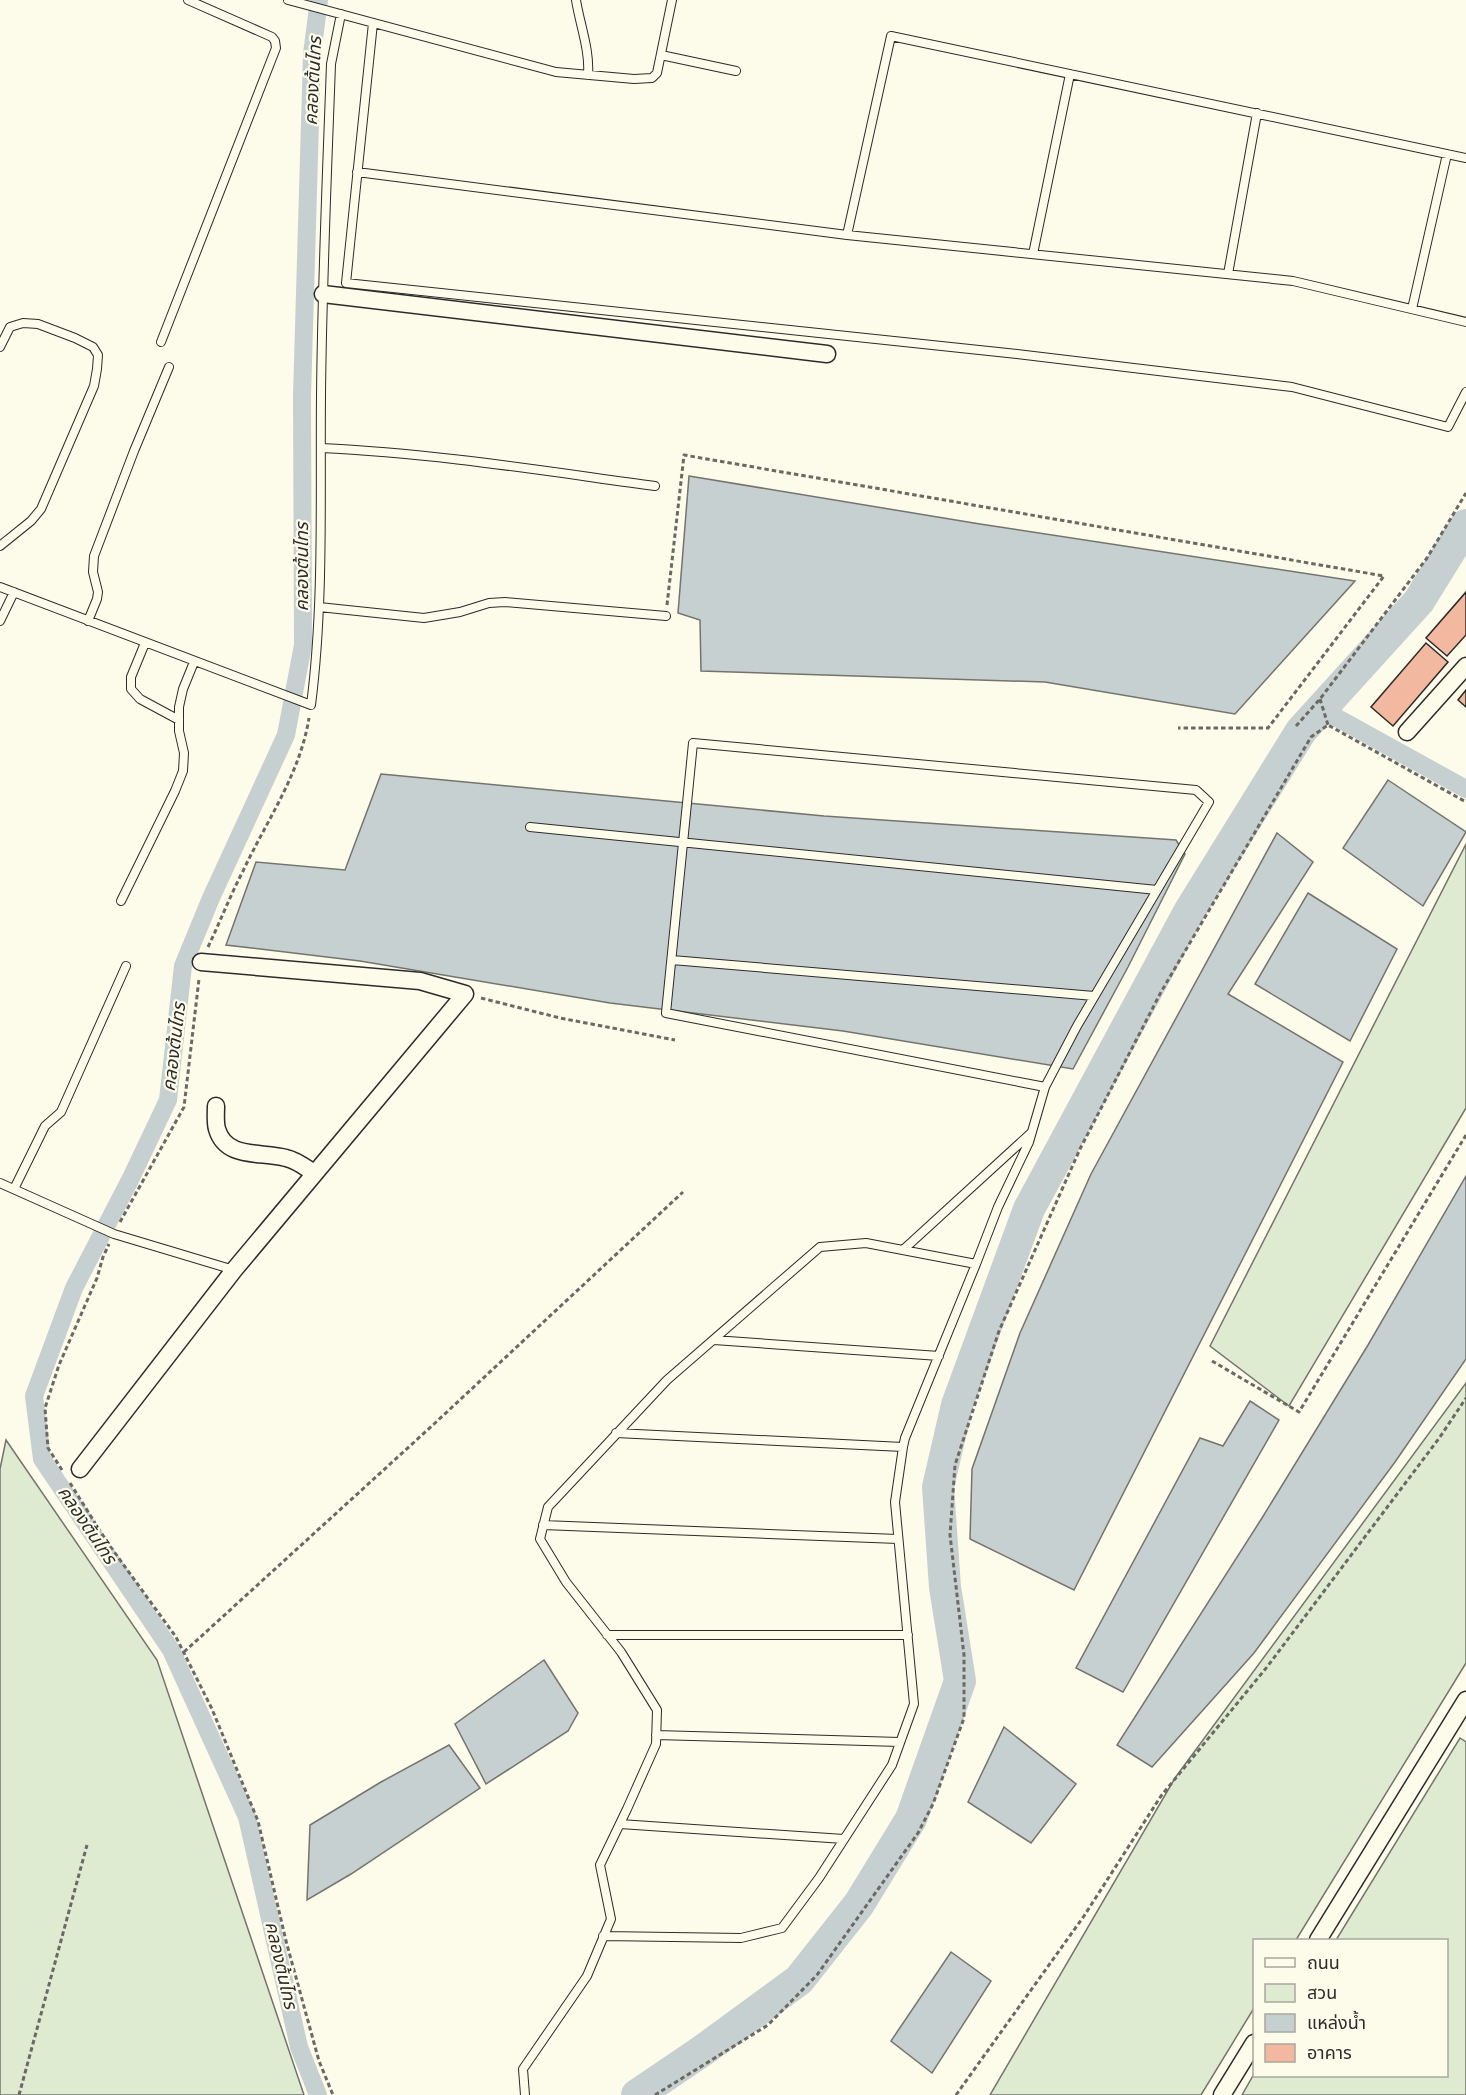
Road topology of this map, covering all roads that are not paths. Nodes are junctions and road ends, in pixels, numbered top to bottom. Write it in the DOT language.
graph roads {
  1 [pos="189,0"];
  2 [pos="288,0"];
  3 [pos="576,0"];
  4 [pos="672,0"];
  5 [pos="336,13"];
  6 [pos="373,23"];
  7 [pos="661,55"];
  8 [pos="736,71"];
  9 [pos="1070,74"];
  10 [pos="588,75"];
  11 [pos="1257,113"];
  12 [pos="1446,154"];
  13 [pos="1466,158"];
  14 [pos="357,172"];
  15 [pos="847,236"];
  16 [pos="1033,254"];
  17 [pos="1228,274"];
  18 [pos="324,294"];
  19 [pos="1412,309"];
  20 [pos="1466,322"];
  21 [pos="160,342"];
  22 [pos="0,347"];
  23 [pos="827,354"];
  24 [pos="169,368"];
  25 [pos="1466,392"];
  26 [pos="321,448"];
  27 [pos="655,486"];
  28 [pos="0,546"];
  29 [pos="0,587"];
  30 [pos="14,592"];
  31 [pos="319,607"];
  32 [pos="666,616"];
  33 [pos="0,621"];
  34 [pos="88,621"];
  35 [pos="145,643"];
  36 [pos="194,662"];
  37 [pos="1466,666"];
  38 [pos="179,720"];
  39 [pos="1407,732"];
  40 [pos="530,827"];
  41 [pos="683,842"];
  42 [pos="1157,890"];
  43 [pos="121,901"];
  44 [pos="672,960"];
  45 [pos="201,962"];
  46 [pos="126,966"];
  47 [pos="1094,996"];
  48 [pos="1045,1087"];
  49 [pos="216,1106"];
  50 [pos="1032,1132"];
  51 [pos="314,1173"];
  52 [pos="0,1183"];
  53 [pos="14,1189"];
  54 [pos="903,1250"];
  55 [pos="976,1264"];
  56 [pos="234,1269"];
  57 [pos="714,1340"];
  58 [pos="939,1356"];
  59 [pos="616,1433"];
  60 [pos="903,1447"];
  61 [pos="80,1469"];
  62 [pos="543,1525"];
  63 [pos="898,1539"];
  64 [pos="607,1635"];
  65 [pos="908,1635"];
  66 [pos="1466,1700"];
  67 [pos="1461,1720"];
  68 [pos="656,1735"];
  69 [pos="900,1742"];
  70 [pos="620,1824"];
  71 [pos="844,1839"];
  72 [pos="603,1936"];
  73 [pos="1319,1939"];
  74 [pos="1253,2045"];
  75 [pos="525,2095"];
  76 [pos="1222,2095"];
  1 -- 21 [label="lane"];
  2 -- 5 [label="lane"];
  3 -- 10 [label="lane"];
  4 -- 7 [label="lane"];
  5 -- 6 [label="lane"];
  5 -- 18 [label="lane"];
  6 -- 10 [label="lane"];
  6 -- 14 [label="lane"];
  7 -- 8 [label="lane"];
  7 -- 10 [label="lane"];
  9 -- 11 [label="lane"];
  9 -- 15 [label="lane"];
  9 -- 16 [label="lane"];
  11 -- 12 [label="lane"];
  11 -- 17 [label="lane"];
  12 -- 13 [label="lane"];
  12 -- 19 [label="lane"];
  14 -- 15 [label="lane"];
  14 -- 25 [label="lane"];
  15 -- 16 [label="lane"];
  16 -- 17 [label="lane"];
  17 -- 19 [label="lane"];
  18 -- 23 [label="street"];
  18 -- 26 [label="lane"];
  19 -- 20 [label="lane"];
  22 -- 28 [label="lane"];
  24 -- 34 [label="lane"];
  26 -- 27 [label="lane"];
  26 -- 31 [label="lane"];
  29 -- 30 [label="lane"];
  30 -- 33 [label="lane"];
  30 -- 34 [label="lane"];
  31 -- 32 [label="lane"];
  31 -- 36 [label="lane"];
  34 -- 35 [label="lane"];
  35 -- 36 [label="lane"];
  35 -- 38 [label="lane"];
  36 -- 38 [label="lane"];
  37 -- 39 [label="street"];
  38 -- 43 [label="lane"];
  40 -- 41 [label="lane"];
  41 -- 42 [label="lane"];
  41 -- 42 [label="lane"];
  41 -- 44 [label="lane"];
  42 -- 47 [label="lane"];
  44 -- 47 [label="lane"];
  44 -- 48 [label="lane"];
  45 -- 51 [label="street"];
  46 -- 53 [label="lane"];
  47 -- 48 [label="lane"];
  48 -- 50 [label="lane"];
  49 -- 51 [label="street"];
  50 -- 54 [label="lane"];
  50 -- 55 [label="lane"];
  51 -- 56 [label="street"];
  52 -- 53 [label="lane"];
  53 -- 56 [label="lane"];
  54 -- 55 [label="lane"];
  54 -- 57 [label="lane"];
  55 -- 58 [label="lane"];
  56 -- 61 [label="street"];
  57 -- 58 [label="lane"];
  57 -- 59 [label="lane"];
  58 -- 60 [label="lane"];
  59 -- 60 [label="lane"];
  59 -- 62 [label="lane"];
  60 -- 63 [label="lane"];
  62 -- 63 [label="lane"];
  62 -- 64 [label="lane"];
  63 -- 65 [label="lane"];
  64 -- 65 [label="lane"];
  64 -- 68 [label="lane"];
  65 -- 69 [label="lane"];
  66 -- 67 [label="street"];
  67 -- 73 [label="street"];
  68 -- 69 [label="lane"];
  68 -- 70 [label="lane"];
  69 -- 71 [label="lane"];
  70 -- 71 [label="lane"];
  70 -- 72 [label="lane"];
  71 -- 72 [label="lane"];
  72 -- 75 [label="lane"];
  74 -- 76 [label="street"];
}
